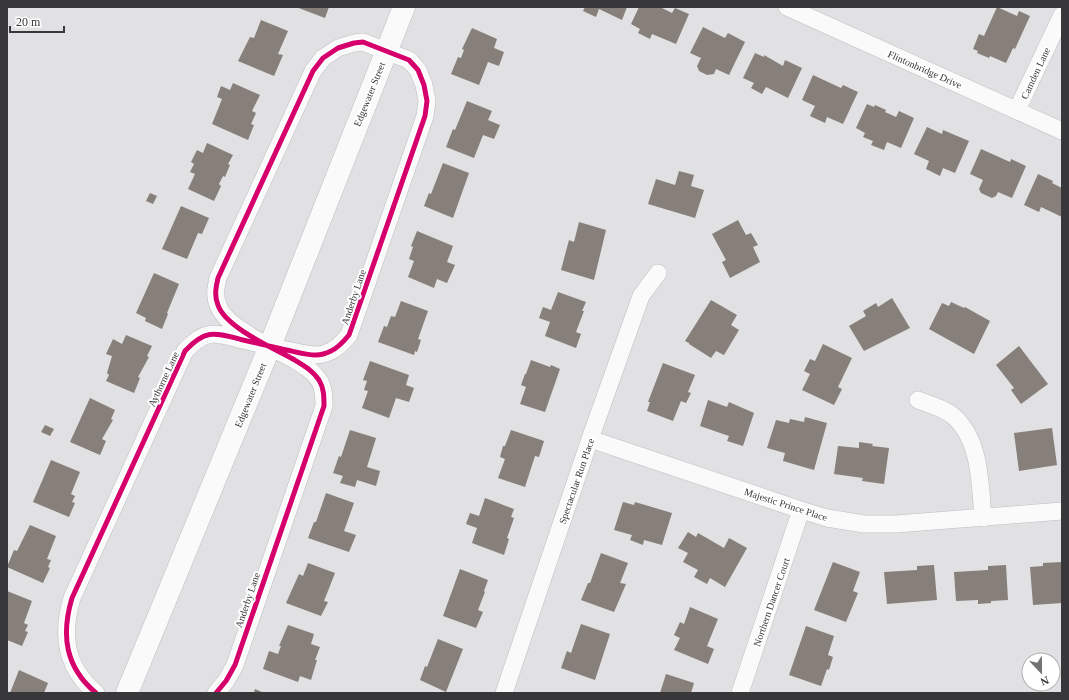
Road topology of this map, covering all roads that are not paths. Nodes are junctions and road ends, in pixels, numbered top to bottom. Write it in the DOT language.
graph roads {
  1 [pos="404,7"];
  2 [pos="787,7"];
  3 [pos="1062,15"];
  4 [pos="386,51"];
  5 [pos="1017,110"];
  6 [pos="1062,131"];
  7 [pos="658,273"];
  8 [pos="270,346"];
  9 [pos="918,400"];
  10 [pos="590,438"];
  11 [pos="801,510"];
  12 [pos="1062,511"];
  13 [pos="983,518"];
  14 [pos="96,693"];
  15 [pos="127,693"];
  16 [pos="216,693"];
  17 [pos="504,693"];
  18 [pos="740,693"];
  1 -- 4 [label="street, Edgewater Street"];
  2 -- 5 [label="street, Flintonbridge Drive"];
  3 -- 5 [label="street, Camden Lane"];
  4 -- 8 [label="street, Edgewater Street"];
  4 -- 8 [label="street, Anderby Lane"];
  4 -- 8 [label="street"];
  5 -- 6 [label="street, Flintonbridge Drive"];
  7 -- 10 [label="street, Spectacular Run Place"];
  8 -- 14 [label="street, Aythorne Lane"];
  8 -- 15 [label="street, Edgewater Street"];
  8 -- 16 [label="street, Anderby Lane"];
  9 -- 13 [label="street"];
  10 -- 11 [label="street, Majestic Prince Place"];
  10 -- 17 [label="street, Spectacular Run Place"];
  11 -- 13 [label="street, Majestic Prince Place"];
  11 -- 18 [label="street, Northern Dancer Court"];
  12 -- 13 [label="street, Majestic Prince Place"];
}
